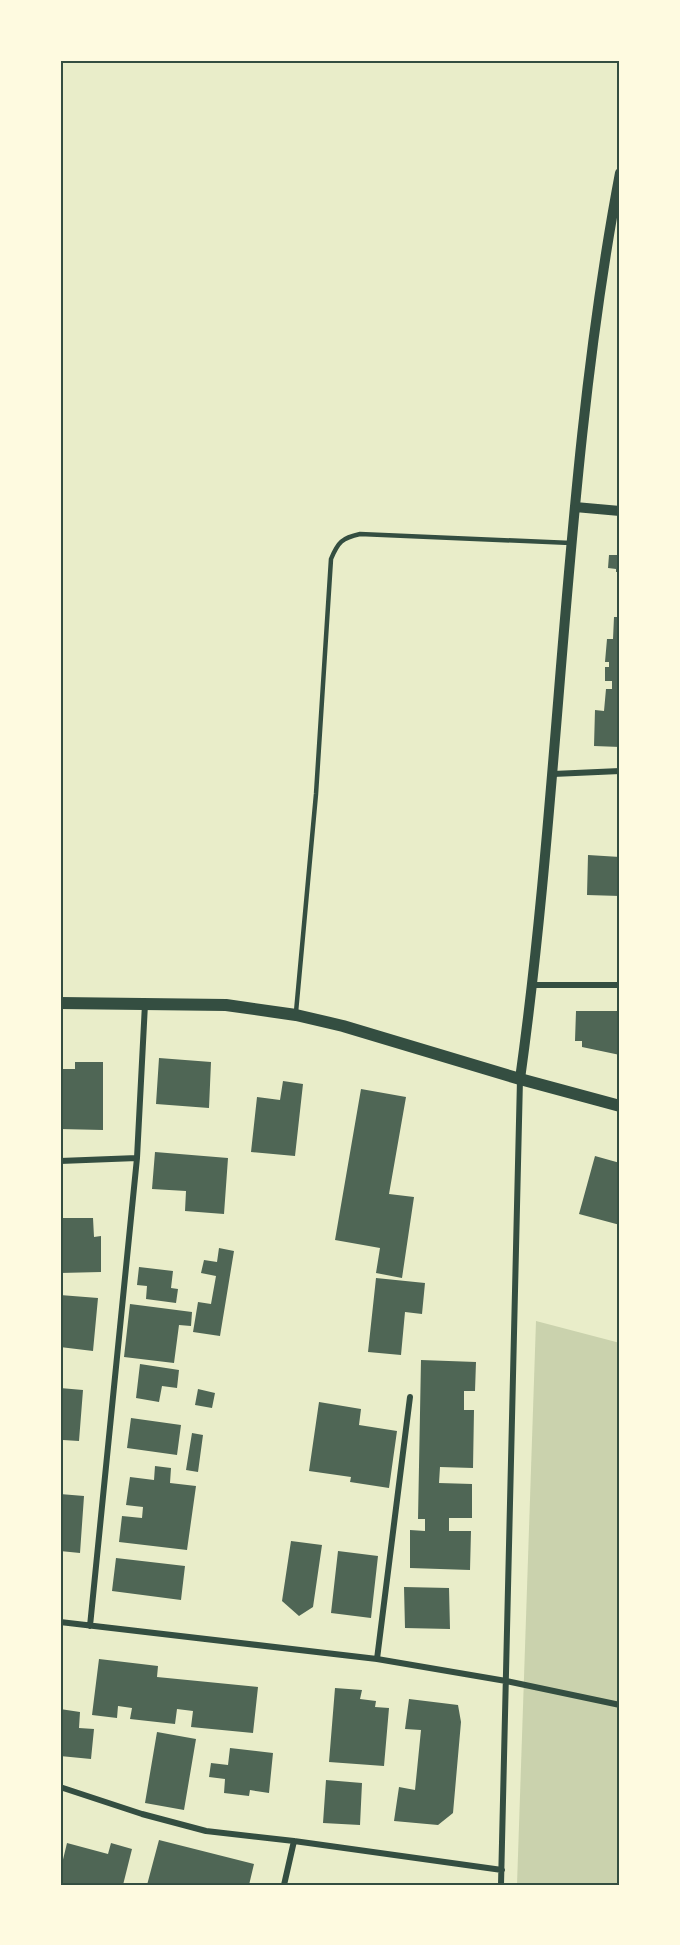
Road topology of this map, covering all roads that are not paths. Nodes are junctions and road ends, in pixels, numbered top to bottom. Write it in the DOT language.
graph roads {
  1 [pos="620,173"];
  2 [pos="616,212"];
  3 [pos="575,507"];
  4 [pos="620,512"];
  5 [pos="571,543"];
  6 [pos="620,771"];
  7 [pos="553,774"];
  8 [pos="620,984"];
  9 [pos="533,985"];
  10 [pos="60,1003"];
  11 [pos="146,1004"];
  12 [pos="296,1015"];
  13 [pos="520,1079"];
  14 [pos="620,1106"];
  15 [pos="137,1158"];
  16 [pos="60,1161"];
  17 [pos="410,1397"];
  18 [pos="60,1622"];
  19 [pos="90,1626"];
  20 [pos="377,1659"];
  21 [pos="506,1681"];
  22 [pos="620,1706"];
  23 [pos="60,1787"];
  24 [pos="294,1841"];
  25 [pos="502,1870"];
  26 [pos="284,1885"];
  27 [pos="501,1885"];
  1 -- 2 [label="street"];
  2 -- 3 [label="street"];
  3 -- 4 [label="street"];
  3 -- 5 [label="street"];
  5 -- 7 [label="street"];
  5 -- 12 [label="lane"];
  6 -- 7 [label="street"];
  7 -- 9 [label="street"];
  8 -- 9 [label="street"];
  9 -- 13 [label="street"];
  10 -- 11 [label="main road"];
  11 -- 12 [label="main road"];
  11 -- 15 [label="street"];
  12 -- 13 [label="main road"];
  13 -- 14 [label="main road"];
  13 -- 21 [label="street"];
  15 -- 16 [label="street"];
  15 -- 19 [label="street"];
  17 -- 20 [label="street"];
  18 -- 19 [label="street"];
  19 -- 20 [label="street"];
  20 -- 21 [label="street"];
  21 -- 22 [label="street"];
  21 -- 25 [label="street"];
  23 -- 24 [label="street"];
  24 -- 25 [label="street"];
  24 -- 26 [label="street"];
  25 -- 27 [label="street"];
}
